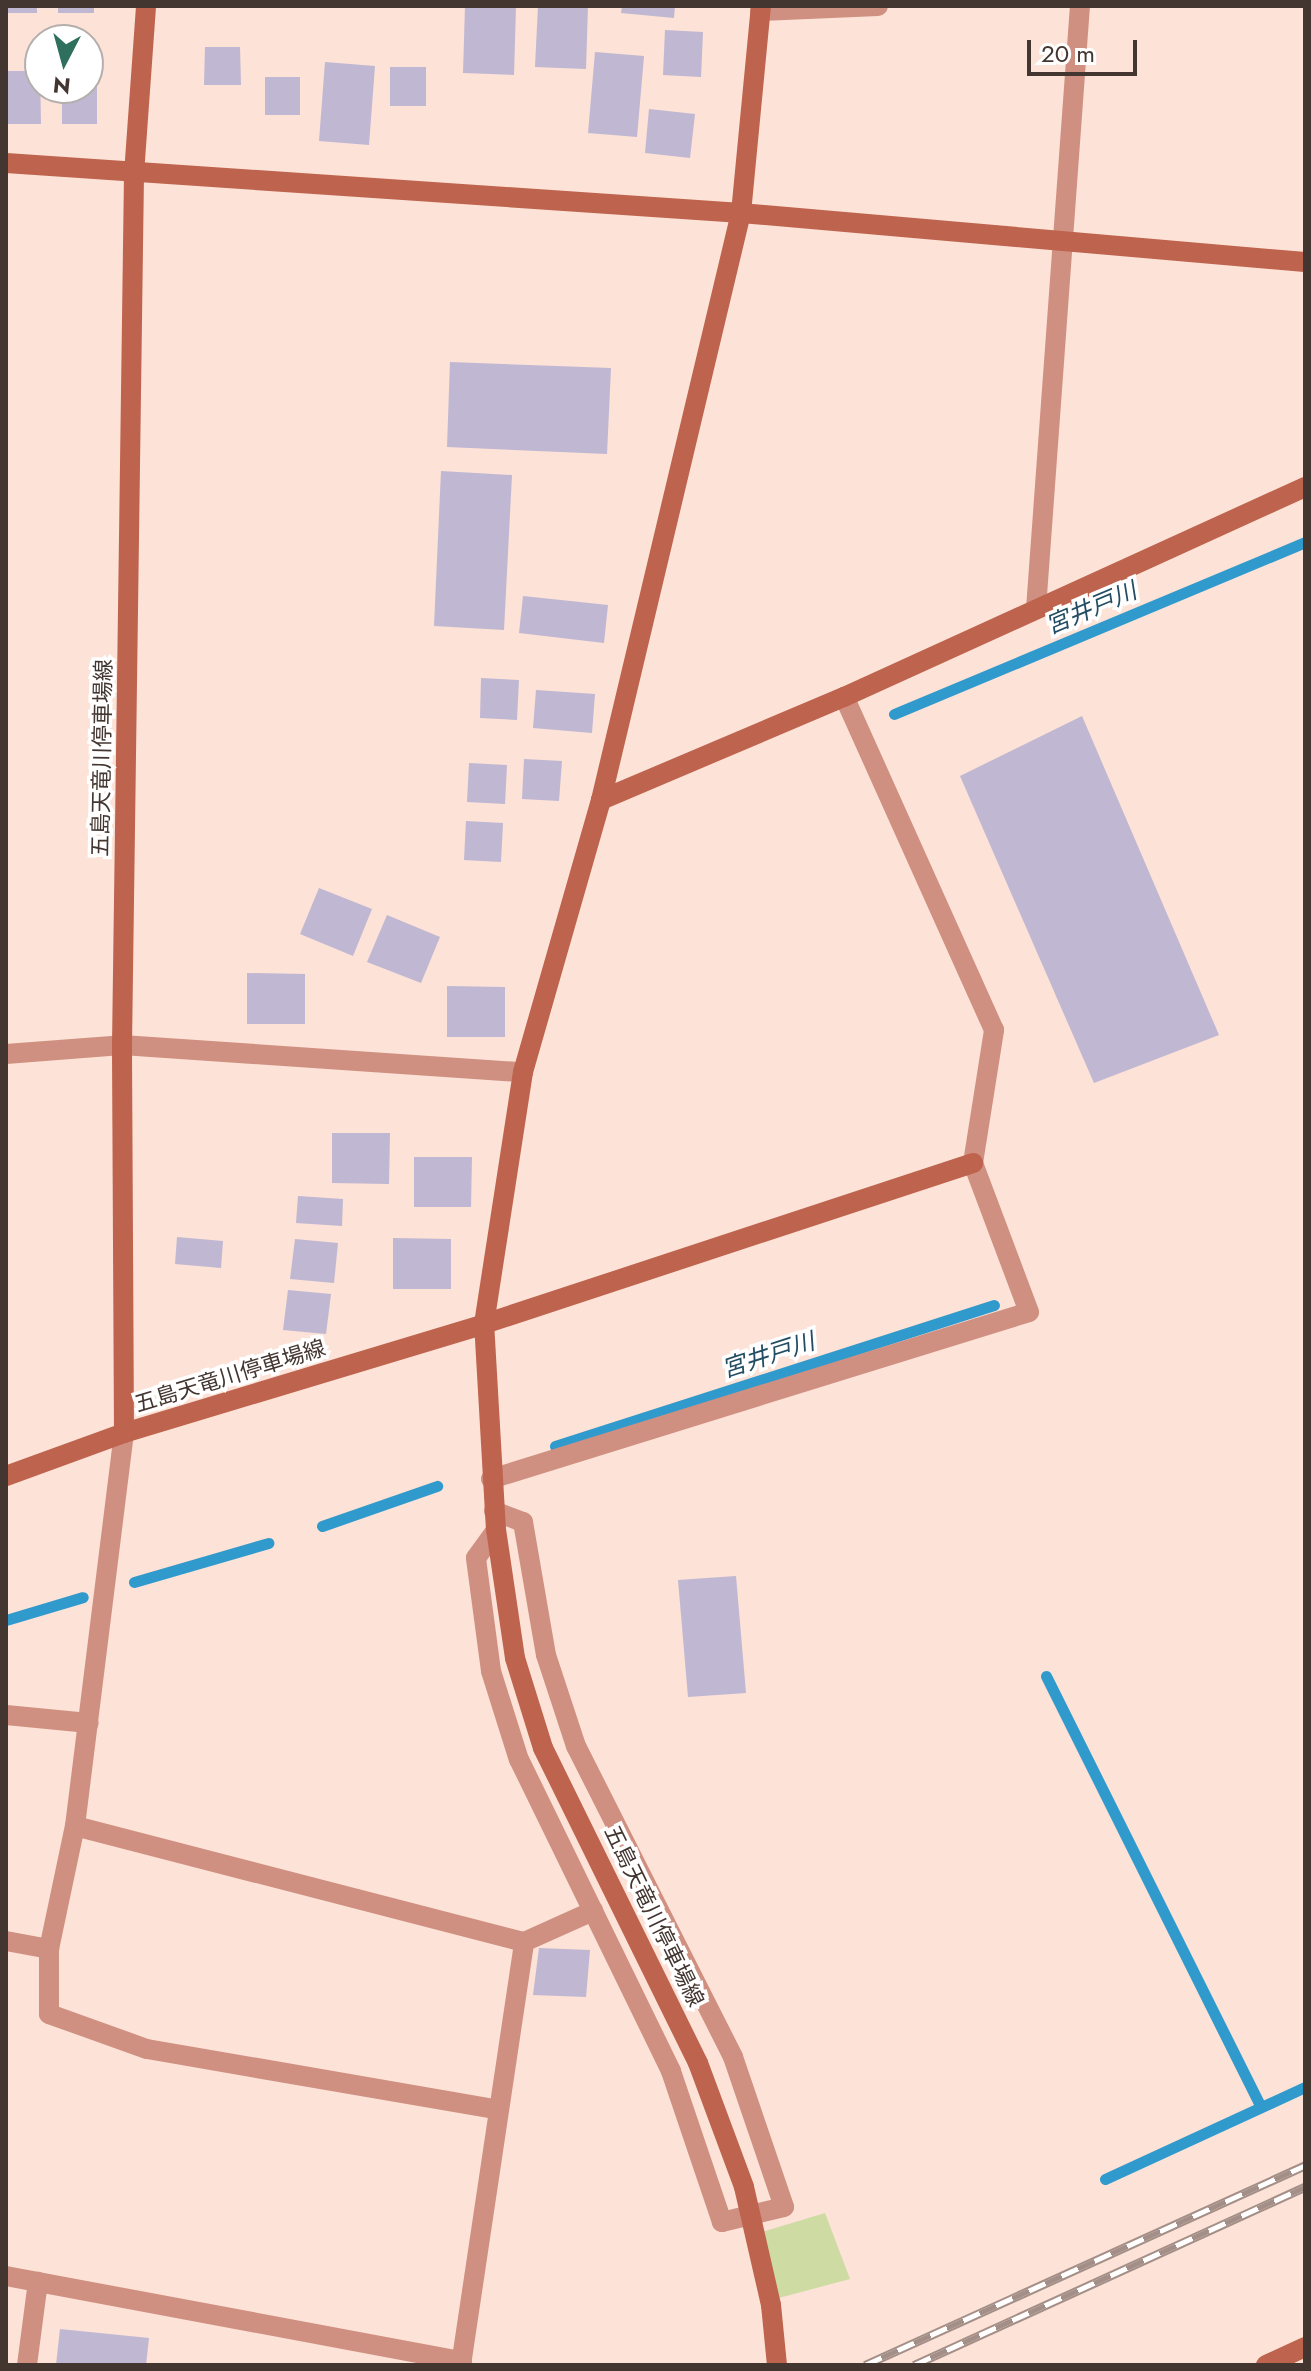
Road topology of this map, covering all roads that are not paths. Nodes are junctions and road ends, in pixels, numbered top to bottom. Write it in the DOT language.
graph roads {
  1 [pos="146,6"];
  2 [pos="878,6"];
  3 [pos="1080,6"];
  4 [pos="760,8"];
  5 [pos="6,163"];
  6 [pos="134,174"];
  7 [pos="741,213"];
  8 [pos="1063,241"];
  9 [pos="1305,262"];
  10 [pos="1305,487"];
  11 [pos="1036,609"];
  12 [pos="844,697"];
  13 [pos="601,800"];
  14 [pos="122,1045"];
  15 [pos="6,1054"];
  16 [pos="523,1072"];
  17 [pos="973,1163"];
  18 [pos="484,1324"];
  19 [pos="124,1433"];
  20 [pos="6,1476"];
  21 [pos="491,1479"];
  22 [pos="495,1521"];
  23 [pos="6,1715"];
  24 [pos="89,1723"];
  25 [pos="75,1826"];
  26 [pos="593,1911"];
  27 [pos="6,1941"];
  28 [pos="524,1942"];
  29 [pos="49,1949"];
  30 [pos="499,2110"];
  31 [pos="6,2276"];
  32 [pos="38,2282"];
  33 [pos="1305,2347"];
  34 [pos="461,2363"];
  35 [pos="27,2365"];
  36 [pos="777,2365"];
  37 [pos="1266,2365"];
  1 -- 6 [label="street, 五島天竜川停車場線"];
  2 -- 4 [label="street"];
  3 -- 8 [label="street"];
  4 -- 7 [label="street"];
  5 -- 6 [label="street"];
  6 -- 7 [label="street"];
  6 -- 14 [label="street, 五島天竜川停車場線"];
  7 -- 8 [label="street"];
  7 -- 13 [label="street"];
  8 -- 9 [label="street"];
  8 -- 11 [label="street"];
  10 -- 11 [label="street"];
  11 -- 12 [label="street"];
  12 -- 13 [label="street"];
  12 -- 17 [label="street"];
  13 -- 16 [label="street"];
  14 -- 15 [label="street"];
  14 -- 16 [label="street"];
  14 -- 19 [label="street, 五島天竜川停車場線"];
  16 -- 18 [label="street"];
  17 -- 18 [label="street"];
  17 -- 21 [label="street"];
  18 -- 19 [label="street, 五島天竜川停車場線"];
  18 -- 21 [label="street, 五島天竜川停車場線"];
  19 -- 20 [label="street"];
  19 -- 24 [label="street"];
  21 -- 22 [label="street, 五島天竜川停車場線"];
  22 -- 26 [label="street"];
  22 -- 26 [label="street"];
  22 -- 36 [label="street, 五島天竜川停車場線, bridge"];
  23 -- 24 [label="street"];
  24 -- 25 [label="street"];
  25 -- 28 [label="street"];
  25 -- 29 [label="street"];
  26 -- 28 [label="street"];
  27 -- 29 [label="street"];
  28 -- 30 [label="street"];
  29 -- 30 [label="street"];
  30 -- 34 [label="street"];
  31 -- 32 [label="street"];
  32 -- 34 [label="street"];
  32 -- 35 [label="street"];
  33 -- 37 [label="street"];
}
